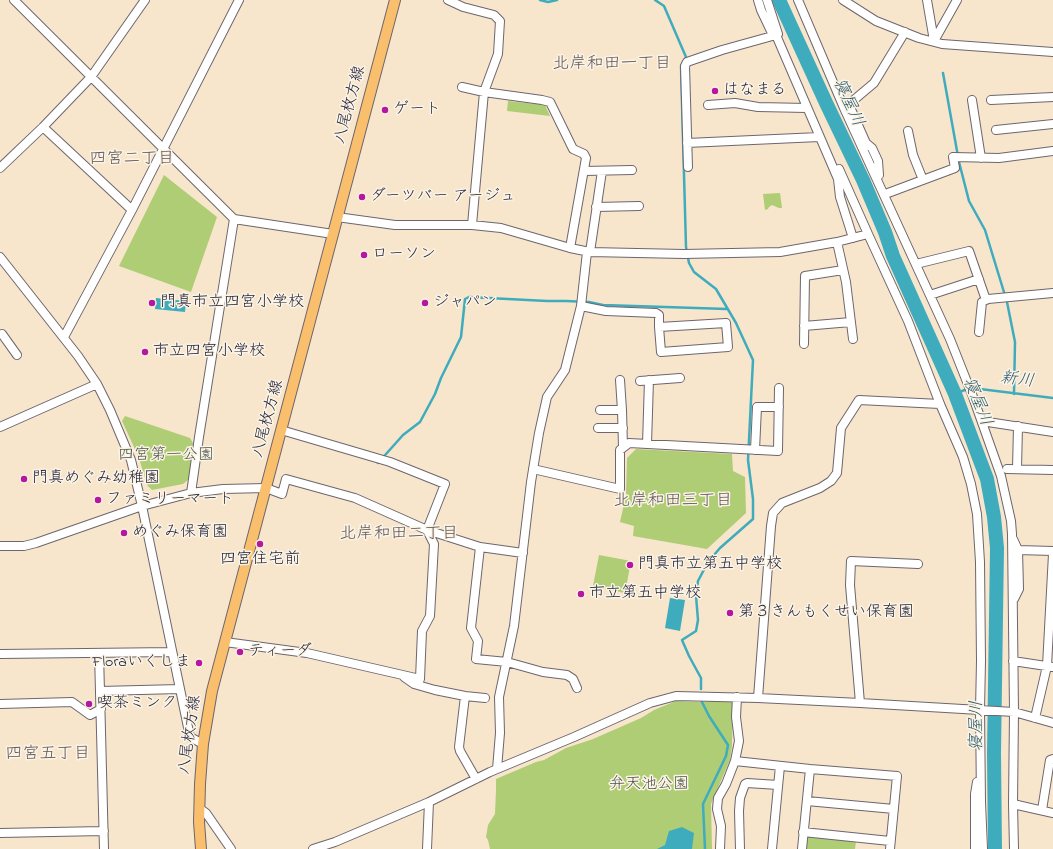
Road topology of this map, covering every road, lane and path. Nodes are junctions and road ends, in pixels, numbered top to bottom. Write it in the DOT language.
graph roads {
  1 [pos="14,0"];
  2 [pos="145,0"];
  3 [pos="239,0"];
  4 [pos="395,0"];
  5 [pos="448,0"];
  6 [pos="758,0"];
  7 [pos="767,0"];
  8 [pos="798,0"];
  9 [pos="843,0"];
  10 [pos="927,0"];
  11 [pos="957,0"];
  12 [pos="905,32"];
  13 [pos="777,34"];
  14 [pos="934,41"];
  15 [pos="1053,52"];
  16 [pos="91,77"];
  17 [pos="462,87"];
  18 [pos="484,92"];
  19 [pos="1053,97"];
  20 [pos="972,100"];
  21 [pos="991,100"];
  22 [pos="708,105"];
  23 [pos="807,108"];
  24 [pos="1053,124"];
  25 [pos="43,127"];
  26 [pos="996,130"];
  27 [pos="908,131"];
  28 [pos="819,137"];
  29 [pos="687,143"];
  30 [pos="162,148"];
  31 [pos="863,148"];
  32 [pos="1053,151"];
  33 [pos="981,158"];
  34 [pos="688,167"];
  35 [pos="0,168"];
  36 [pos="632,170"];
  37 [pos="584,171"];
  38 [pos="602,171"];
  39 [pos="879,175"];
  40 [pos="922,180"];
  41 [pos="888,193"];
  42 [pos="640,206"];
  43 [pos="596,207"];
  44 [pos="132,210"];
  45 [pos="337,217"];
  46 [pos="234,219"];
  47 [pos="472,225"];
  48 [pos="906,231"];
  49 [pos="333,234"];
  50 [pos="868,234"];
  51 [pos="852,238"];
  52 [pos="837,242"];
  53 [pos="570,248"];
  54 [pos="589,252"];
  55 [pos="0,257"];
  56 [pos="916,264"];
  57 [pos="843,270"];
  58 [pos="979,279"];
  59 [pos="1053,293"];
  60 [pos="930,295"];
  61 [pos="986,300"];
  62 [pos="581,306"];
  63 [pos="851,322"];
  64 [pos="804,326"];
  65 [pos="660,327"];
  66 [pos="979,332"];
  67 [pos="1,334"];
  68 [pos="64,337"];
  69 [pos="853,339"];
  70 [pos="804,344"];
  71 [pos="17,355"];
  72 [pos="680,378"];
  73 [pos="620,380"];
  74 [pos="649,380"];
  75 [pos="640,381"];
  76 [pos="97,384"];
  77 [pos="779,388"];
  78 [pos="940,404"];
  79 [pos="778,407"];
  80 [pos="600,410"];
  81 [pos="622,410"];
  82 [pos="988,422"];
  83 [pos="1018,426"];
  84 [pos="0,427"];
  85 [pos="598,428"];
  86 [pos="623,428"];
  87 [pos="281,430"];
  88 [pos="1053,432"];
  89 [pos="647,444"];
  90 [pos="623,447"];
  91 [pos="751,450"];
  92 [pos="533,469"];
  93 [pos="1007,469"];
  94 [pos="1017,469"];
  95 [pos="1053,470"];
  96 [pos="266,488"];
  97 [pos="191,493"];
  98 [pos="142,506"];
  99 [pos="427,530"];
  100 [pos="1012,534"];
  101 [pos="0,546"];
  102 [pos="480,547"];
  103 [pos="1018,550"];
  104 [pos="523,553"];
  105 [pos="1053,553"];
  106 [pos="918,564"];
  107 [pos="1053,570"];
  108 [pos="1013,602"];
  109 [pos="1052,602"];
  110 [pos="225,642"];
  111 [pos="172,652"];
  112 [pos="99,653"];
  113 [pos="0,654"];
  114 [pos="507,662"];
  115 [pos="1013,662"];
  116 [pos="1050,666"];
  117 [pos="400,674"];
  118 [pos="578,688"];
  119 [pos="180,689"];
  120 [pos="100,691"];
  121 [pos="465,696"];
  122 [pos="736,697"];
  123 [pos="485,698"];
  124 [pos="758,698"];
  125 [pos="860,703"];
  126 [pos="0,704"];
  127 [pos="100,709"];
  128 [pos="981,711"];
  129 [pos="1012,712"];
  130 [pos="1035,718"];
  131 [pos="1053,723"];
  132 [pos="203,744"];
  133 [pos="1053,759"];
  134 [pos="735,761"];
  135 [pos="780,766"];
  136 [pos="810,769"];
  137 [pos="497,770"];
  138 [pos="476,779"];
  139 [pos="980,780"];
  140 [pos="778,785"];
  141 [pos="807,801"];
  142 [pos="429,802"];
  143 [pos="1013,804"];
  144 [pos="200,808"];
  145 [pos="894,809"];
  146 [pos="1042,810"];
  147 [pos="1053,813"];
  148 [pos="104,831"];
  149 [pos="803,832"];
  150 [pos="0,833"];
  151 [pos="890,845"];
  152 [pos="104,849"];
  153 [pos="202,849"];
  154 [pos="231,849"];
  155 [pos="313,849"];
  156 [pos="427,849"];
  157 [pos="720,849"];
  158 [pos="740,849"];
  159 [pos="772,849"];
  160 [pos="802,849"];
  161 [pos="975,849"];
  162 [pos="983,849"];
  163 [pos="1014,849"];
  1 -- 16 [label="street"];
  2 -- 16 [label="street"];
  3 -- 30 [label="street"];
  4 -- 45 [label="main road, 八尾枚方線"];
  5 -- 18 [label="street"];
  6 -- 13 [label="street"];
  7 -- 13 [label="street"];
  8 -- 31 [label="street"];
  9 -- 12 [label="street"];
  10 -- 14 [label="street"];
  11 -- 14 [label="street"];
  12 -- 14 [label="street"];
  12 -- 39 [label="street"];
  13 -- 23 [label="street"];
  13 -- 29 [label="street"];
  13 -- 50 [label="street"];
  14 -- 15 [label="street"];
  16 -- 25 [label="street"];
  16 -- 30 [label="street"];
  17 -- 18 [label="street"];
  18 -- 37 [label="street"];
  18 -- 47 [label="street"];
  19 -- 21 [label="street"];
  20 -- 33 [label="street"];
  22 -- 23 [label="street"];
  23 -- 28 [label="street"];
  24 -- 26 [label="street"];
  25 -- 35 [label="street"];
  25 -- 44 [label="street"];
  27 -- 40 [label="street"];
  28 -- 29 [label="street"];
  28 -- 51 [label="street"];
  29 -- 34 [label="street"];
  30 -- 44 [label="street"];
  30 -- 46 [label="street"];
  31 -- 39 [label="street"];
  31 -- 56 [label="street"];
  32 -- 33 [label="street"];
  33 -- 40 [label="street"];
  36 -- 38 [label="street"];
  37 -- 38 [label="street"];
  37 -- 53 [label="street"];
  38 -- 43 [label="street"];
  39 -- 41 [label="street"];
  40 -- 41 [label="street"];
  41 -- 48 [label="street"];
  42 -- 43 [label="street"];
  43 -- 54 [label="street"];
  44 -- 68 [label="street"];
  45 -- 47 [label="street"];
  45 -- 49 [label="main road, 八尾枚方線"];
  46 -- 49 [label="street"];
  46 -- 97 [label="street"];
  47 -- 53 [label="street"];
  49 -- 87 [label="main road, 八尾枚方線"];
  50 -- 51 [label="street"];
  50 -- 78 [label="street"];
  51 -- 52 [label="street"];
  52 -- 54 [label="street"];
  52 -- 57 [label="street"];
  53 -- 54 [label="street"];
  54 -- 62 [label="street"];
  55 -- 68 [label="street"];
  56 -- 58 [label="street"];
  56 -- 60 [label="street"];
  57 -- 63 [label="street"];
  57 -- 64 [label="street"];
  58 -- 60 [label="street"];
  58 -- 61 [label="street"];
  59 -- 61 [label="street"];
  60 -- 100 [label="street"];
  61 -- 66 [label="street"];
  62 -- 65 [label="street"];
  62 -- 92 [label="street"];
  63 -- 64 [label="street"];
  63 -- 69 [label="street"];
  64 -- 70 [label="street"];
  65 -- 65 [label="street"];
  67 -- 71 [label="street"];
  68 -- 76 [label="street"];
  72 -- 74 [label="street"];
  73 -- 81 [label="street"];
  74 -- 75 [label="street"];
  74 -- 89 [label="street"];
  76 -- 84 [label="street"];
  76 -- 98 [label="street"];
  77 -- 79 [label="street"];
  78 -- 124 [label="street"];
  78 -- 128 [label="street"];
  79 -- 91 [label="street"];
  79 -- 91 [label="street"];
  80 -- 81 [label="street"];
  81 -- 86 [label="street"];
  82 -- 83 [label="street"];
  83 -- 88 [label="street"];
  83 -- 94 [label="street"];
  85 -- 86 [label="street"];
  86 -- 90 [label="street"];
  87 -- 96 [label="main road, 八尾枚方線"];
  87 -- 99 [label="street"];
  89 -- 90 [label="street"];
  89 -- 91 [label="street"];
  90 -- 92 [label="street"];
  92 -- 104 [label="street"];
  93 -- 94 [label="street"];
  94 -- 95 [label="street"];
  96 -- 97 [label="street"];
  96 -- 99 [label="street"];
  96 -- 110 [label="main road, 八尾枚方線"];
  97 -- 98 [label="street"];
  98 -- 101 [label="street"];
  98 -- 111 [label="street"];
  99 -- 102 [label="street"];
  99 -- 117 [label="street"];
  100 -- 103 [label="street"];
  100 -- 108 [label="street"];
  102 -- 104 [label="street"];
  102 -- 114 [label="street"];
  103 -- 105 [label="street"];
  103 -- 108 [label="street"];
  104 -- 114 [label="street"];
  105 -- 107 [label="street"];
  106 -- 125 [label="street"];
  107 -- 109 [label="street"];
  108 -- 115 [label="street"];
  109 -- 116 [label="street"];
  110 -- 117 [label="street"];
  110 -- 132 [label="main road, 八尾枚方線"];
  111 -- 112 [label="street"];
  111 -- 119 [label="street"];
  112 -- 113 [label="street"];
  112 -- 120 [label="street"];
  114 -- 118 [label="street"];
  114 -- 137 [label="street"];
  115 -- 116 [label="street"];
  115 -- 129 [label="street"];
  116 -- 130 [label="street"];
  117 -- 121 [label="street"];
  119 -- 120 [label="street"];
  119 -- 132 [label="street"];
  120 -- 127 [label="street"];
  121 -- 123 [label="street"];
  121 -- 138 [label="street"];
  122 -- 124 [label="street"];
  122 -- 134 [label="street"];
  122 -- 137 [label="street"];
  124 -- 125 [label="street"];
  125 -- 128 [label="street"];
  126 -- 127 [label="street"];
  127 -- 148 [label="street"];
  128 -- 129 [label="street"];
  128 -- 139 [label="street"];
  129 -- 130 [label="street"];
  129 -- 143 [label="street"];
  130 -- 131 [label="street"];
  132 -- 144 [label="main road, 八尾枚方線"];
  133 -- 146 [label="street"];
  134 -- 135 [label="street"];
  134 -- 157 [label="street"];
  135 -- 136 [label="street"];
  135 -- 140 [label="street"];
  136 -- 141 [label="street"];
  136 -- 145 [label="street"];
  137 -- 138 [label="street"];
  138 -- 142 [label="street"];
  139 -- 161 [label="street"];
  139 -- 162 [label="street"];
  140 -- 158 [label="street"];
  140 -- 159 [label="street"];
  141 -- 145 [label="street"];
  141 -- 149 [label="street"];
  142 -- 155 [label="street"];
  142 -- 156 [label="street"];
  143 -- 146 [label="street"];
  143 -- 163 [label="street"];
  144 -- 153 [label="main road, 八尾枚方線"];
  144 -- 154 [label="street"];
  145 -- 151 [label="street"];
  146 -- 147 [label="street"];
  148 -- 150 [label="street"];
  148 -- 152 [label="street"];
  149 -- 151 [label="street"];
  149 -- 160 [label="street"];
}
